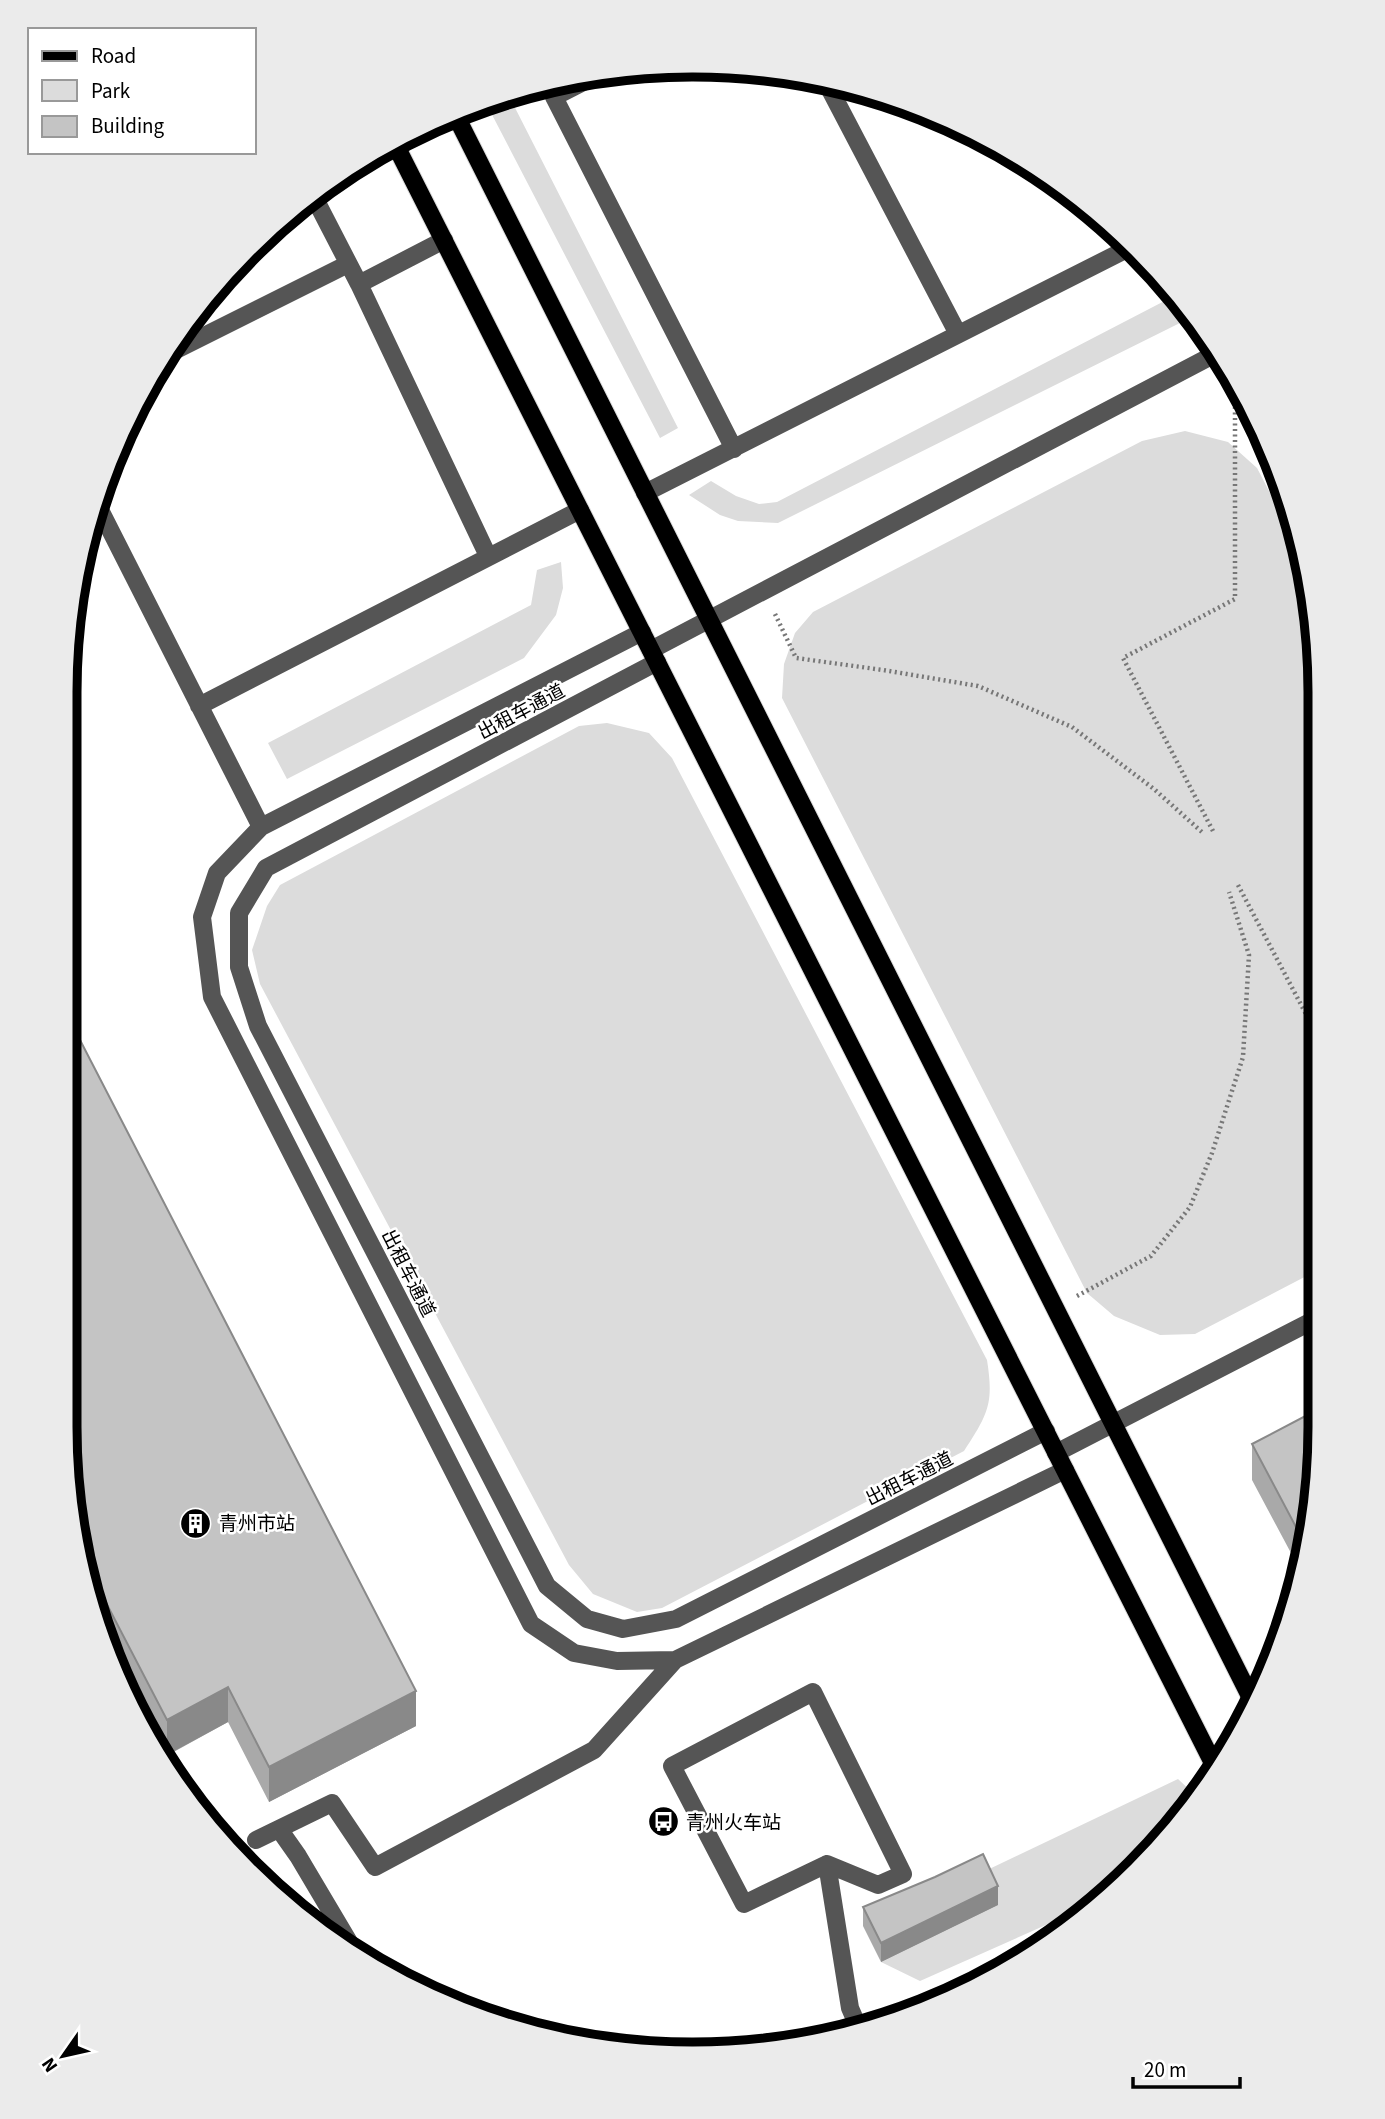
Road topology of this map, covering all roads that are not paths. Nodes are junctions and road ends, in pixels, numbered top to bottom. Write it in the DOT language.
graph roads {
  1 [pos="568,90"];
  2 [pos="832,93"];
  3 [pos="460,123"];
  4 [pos="399,151"];
  5 [pos="318,204"];
  6 [pos="444,240"];
  7 [pos="1122,252"];
  8 [pos="348,264"];
  9 [pos="359,284"];
  10 [pos="958,334"];
  11 [pos="185,346"];
  12 [pos="1208,358"];
  13 [pos="734,449"];
  14 [pos="645,493"];
  15 [pos="580,510"];
  16 [pos="103,516"];
  17 [pos="488,556"];
  18 [pos="709,619"];
  19 [pos="642,632"];
  20 [pos="654,656"];
  21 [pos="200,706"];
  22 [pos="261,827"];
  23 [pos="1308,1323"];
  24 [pos="1113,1424"];
  25 [pos="1046,1431"];
  26 [pos="1056,1453"];
  27 [pos="1065,1470"];
  28 [pos="676,1660"];
  29 [pos="1248,1692"];
  30 [pos="1210,1758"];
  31 [pos="279,1829"];
  32 [pos="256,1840"];
  33 [pos="827,1864"];
  34 [pos="344,1933"];
  35 [pos="855,2020"];
  1 -- 13 [label="street"];
  2 -- 10 [label="street"];
  3 -- 14 [label="main road"];
  4 -- 6 [label="main road"];
  5 -- 8 [label="street"];
  6 -- 9 [label="street"];
  6 -- 15 [label="main road"];
  7 -- 10 [label="street"];
  8 -- 9 [label="street"];
  8 -- 11 [label="street"];
  9 -- 17 [label="street"];
  10 -- 13 [label="street"];
  12 -- 18 [label="street, 出租车通道"];
  13 -- 14 [label="street"];
  14 -- 18 [label="main road"];
  15 -- 17 [label="street"];
  15 -- 19 [label="main road"];
  16 -- 21 [label="street"];
  17 -- 21 [label="street"];
  18 -- 20 [label="street, 出租车通道"];
  18 -- 24 [label="main road"];
  19 -- 20 [label="main road"];
  19 -- 22 [label="street"];
  20 -- 25 [label="main road"];
  20 -- 25 [label="street, 出租车通道"];
  21 -- 22 [label="street"];
  22 -- 28 [label="street"];
  23 -- 24 [label="street"];
  24 -- 26 [label="street"];
  24 -- 29 [label="main road"];
  25 -- 26 [label="main road"];
  26 -- 27 [label="main road"];
  27 -- 28 [label="street"];
  27 -- 30 [label="main road"];
  28 -- 31 [label="street"];
  31 -- 32 [label="street"];
  31 -- 34 [label="street"];
  33 -- 33 [label="street"];
  33 -- 35 [label="street"];
}
